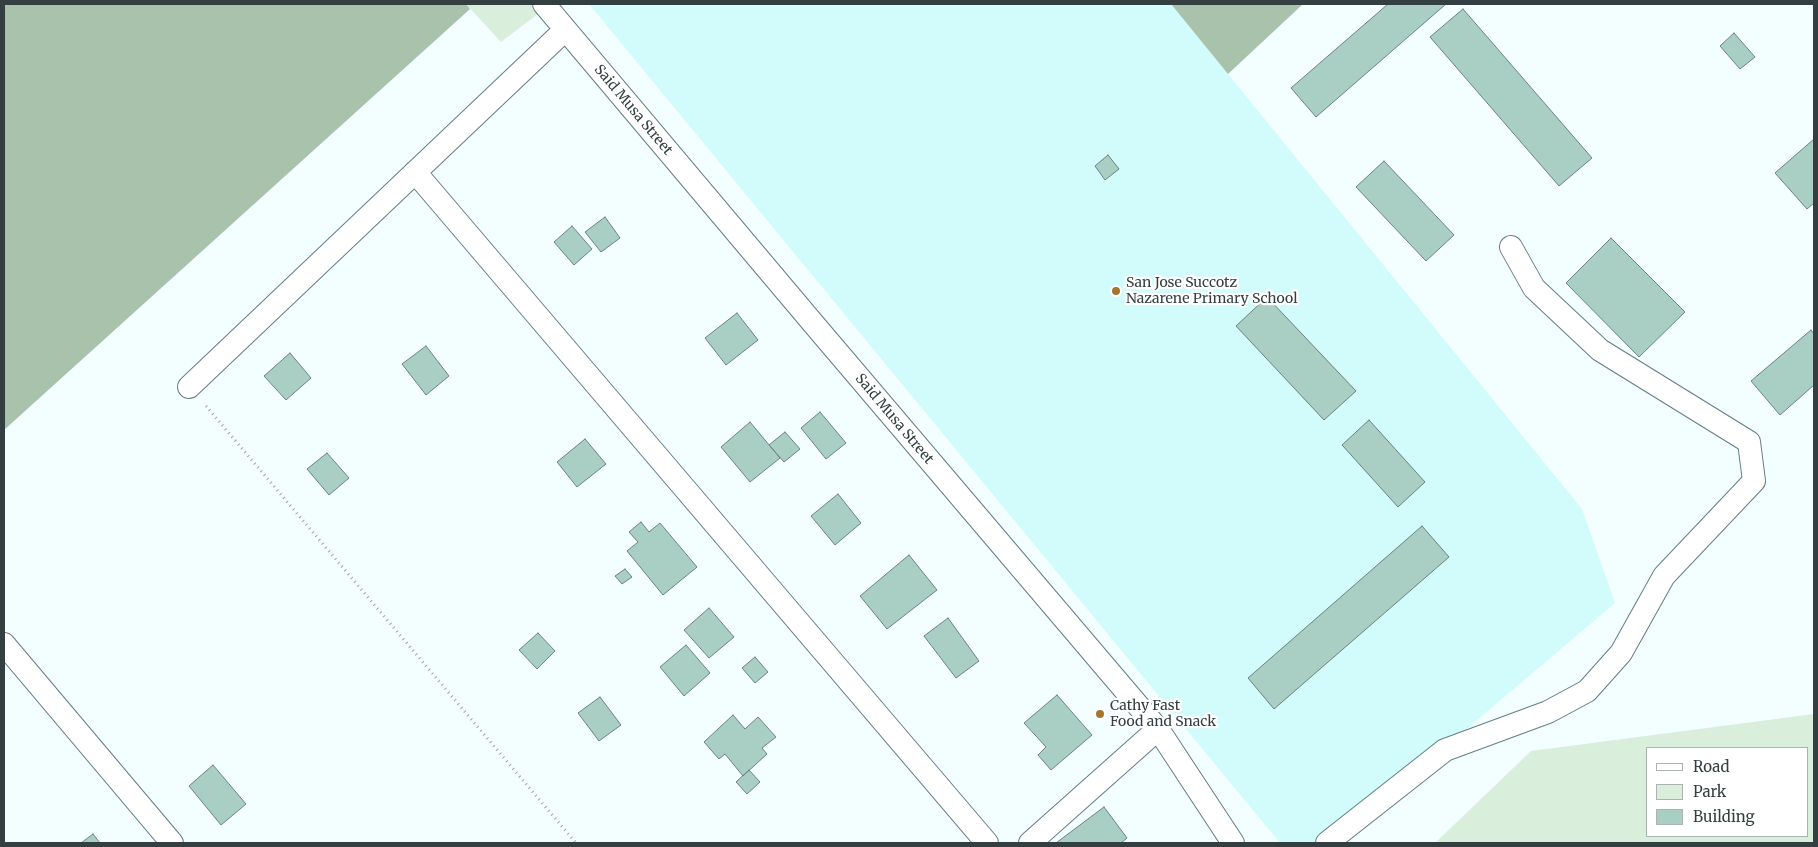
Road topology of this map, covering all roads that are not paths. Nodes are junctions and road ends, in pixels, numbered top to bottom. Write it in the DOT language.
graph roads {
  1 [pos="544,4"];
  2 [pos="565,30"];
  3 [pos="414,172"];
  4 [pos="1510,248"];
  5 [pos="189,387"];
  6 [pos="4,644"];
  7 [pos="1158,729"];
  8 [pos="172,843"];
  9 [pos="987,843"];
  10 [pos="1030,843"];
  11 [pos="1233,843"];
  12 [pos="1327,843"];
  1 -- 2 [label="street, Said Musa Street"];
  2 -- 3 [label="street"];
  2 -- 7 [label="street, Said Musa Street"];
  3 -- 5 [label="street"];
  3 -- 9 [label="street"];
  4 -- 12 [label="street"];
  6 -- 8 [label="street"];
  7 -- 10 [label="street"];
  7 -- 11 [label="street, Said Musa Street"];
}
